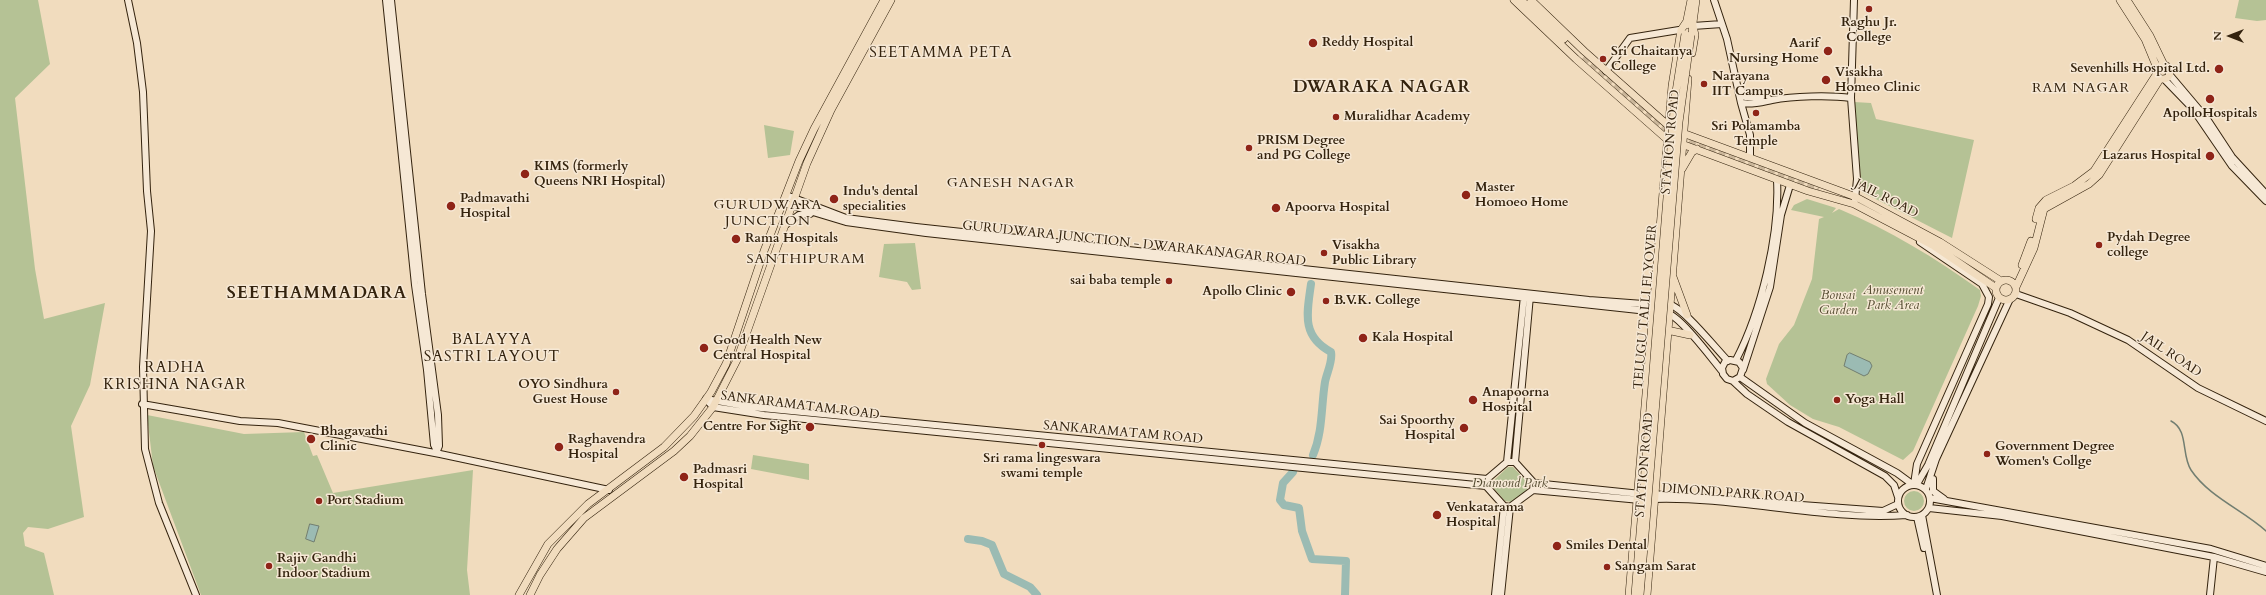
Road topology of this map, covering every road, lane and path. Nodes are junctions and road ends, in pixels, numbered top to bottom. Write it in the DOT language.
graph roads {
  1 [pos="128,0"];
  2 [pos="386,0"];
  3 [pos="391,0"];
  4 [pos="884,0"];
  5 [pos="891,0"];
  6 [pos="1514,0"];
  7 [pos="1521,0"];
  8 [pos="1531,0"];
  9 [pos="1691,0"];
  10 [pos="1696,0"];
  11 [pos="1714,0"];
  12 [pos="1718,0"];
  13 [pos="1854,0"];
  14 [pos="2120,0"];
  15 [pos="2127,0"];
  16 [pos="1690,24"];
  17 [pos="1722,24"];
  18 [pos="1685,33"];
  19 [pos="1579,54"];
  20 [pos="1733,60"];
  21 [pos="1606,71"];
  22 [pos="2162,73"];
  23 [pos="1851,98"];
  24 [pos="1772,100"];
  25 [pos="1741,103"];
  26 [pos="1668,126"];
  27 [pos="1683,133"];
  28 [pos="1667,140"];
  29 [pos="1682,144"];
  30 [pos="1697,149"];
  31 [pos="1750,156"];
  32 [pos="1680,174"];
  33 [pos="1777,180"];
  34 [pos="1790,185"];
  35 [pos="1838,189"];
  36 [pos="2266,194"];
  37 [pos="1834,198"];
  38 [pos="784,199"];
  39 [pos="794,199"];
  40 [pos="2266,201"];
  41 [pos="1856,202"];
  42 [pos="791,206"];
  43 [pos="816,214"];
  44 [pos="784,226"];
  45 [pos="1672,275"];
  46 [pos="2001,281"];
  47 [pos="1996,288"];
  48 [pos="2015,288"];
  49 [pos="1527,296"];
  50 [pos="1999,298"];
  51 [pos="2009,301"];
  52 [pos="1670,304"];
  53 [pos="1653,308"];
  54 [pos="1669,313"];
  55 [pos="1687,315"];
  56 [pos="1667,330"];
  57 [pos="1690,335"];
  58 [pos="1736,360"];
  59 [pos="1728,361"];
  60 [pos="1722,371"];
  61 [pos="1743,371"];
  62 [pos="1740,378"];
  63 [pos="1733,381"];
  64 [pos="706,399"];
  65 [pos="717,400"];
  66 [pos="142,404"];
  67 [pos="713,407"];
  68 [pos="2266,421"];
  69 [pos="436,451"];
  70 [pos="1936,459"];
  71 [pos="1507,462"];
  72 [pos="1515,462"];
  73 [pos="1486,482"];
  74 [pos="1534,483"];
  75 [pos="1914,484"];
  76 [pos="609,490"];
  77 [pos="1533,490"];
  78 [pos="1926,490"];
  79 [pos="1653,496"];
  80 [pos="1637,497"];
  81 [pos="1898,497"];
  82 [pos="1930,498"];
  83 [pos="1947,501"];
  84 [pos="1898,504"];
  85 [pos="1507,507"];
  86 [pos="1929,508"];
  87 [pos="1907,515"];
  88 [pos="1919,516"];
  89 [pos="2214,557"];
  90 [pos="2266,566"];
  91 [pos="2266,572"];
  92 [pos="196,595"];
  93 [pos="519,595"];
  94 [pos="530,595"];
  95 [pos="1495,595"];
  96 [pos="1501,595"];
  97 [pos="1629,595"];
  98 [pos="1635,595"];
  99 [pos="1640,595"];
  100 [pos="1647,595"];
  101 [pos="1934,595"];
  102 [pos="1937,595"];
  103 [pos="2210,595"];
  1 -- 66 [label="main road"];
  2 -- 69 [label="main road"];
  3 -- 69 [label="main road"];
  4 -- 38 [label="main road"];
  5 -- 39 [label="main road"];
  6 -- 19 [label="main road"];
  7 -- 19 [label="main road"];
  8 -- 19 [label="main road"];
  9 -- 16 [label="main road"];
  10 -- 16 [label="main road"];
  11 -- 17 [label="main road"];
  12 -- 20 [label="main road"];
  13 -- 23 [label="main road"];
  14 -- 22 [label="main road"];
  15 -- 22 [label="main road"];
  16 -- 17 [label="main road"];
  16 -- 18 [label="main road, TELUGU TALLI FLYOVER"];
  16 -- 26 [label="main road"];
  16 -- 27 [label="main road, STATION ROAD"];
  17 -- 20 [label="main road"];
  18 -- 21 [label="main road"];
  18 -- 98 [label="main road, TELUGU TALLI FLYOVER, bridge"];
  18 -- 99 [label="main road, TELUGU TALLI FLYOVER, bridge"];
  19 -- 21 [label="main road, JAIL ROAD"];
  19 -- 28 [label="main road"];
  20 -- 24 [label="main road"];
  20 -- 25 [label="main road"];
  21 -- 26 [label="main road, JAIL ROAD"];
  22 -- 36 [label="main road"];
  22 -- 40 [label="main road"];
  22 -- 48 [label="main road"];
  23 -- 24 [label="main road"];
  23 -- 41 [label="main road"];
  24 -- 25 [label="main road"];
  25 -- 31 [label="main road"];
  26 -- 27 [label="main road, JAIL ROAD"];
  26 -- 28 [label="main road"];
  27 -- 29 [label="main road, STATION ROAD"];
  27 -- 31 [label="main road, JAIL ROAD"];
  28 -- 29 [label="main road, JAIL ROAD"];
  28 -- 53 [label="main road"];
  29 -- 30 [label="main road, JAIL ROAD"];
  29 -- 32 [label="main road, STATION ROAD"];
  30 -- 32 [label="main road"];
  30 -- 33 [label="main road, JAIL ROAD"];
  31 -- 35 [label="main road, JAIL ROAD"];
  32 -- 45 [label="main road, STATION ROAD"];
  33 -- 34 [label="main road, JAIL ROAD"];
  33 -- 58 [label="main road"];
  34 -- 37 [label="main road, JAIL ROAD"];
  34 -- 61 [label="main road"];
  35 -- 37 [label="main road"];
  35 -- 41 [label="main road, JAIL ROAD"];
  37 -- 41 [label="main road, JAIL ROAD"];
  38 -- 39 [label="main road, GURUDWARA JUNCTION - DWARAKANAGAR ROAD"];
  38 -- 42 [label="main road, GURUDWARA JUNCTION - DWARAKANAGAR ROAD"];
  38 -- 64 [label="main road"];
  39 -- 42 [label="main road"];
  39 -- 49 [label="main road, GURUDWARA JUNCTION - DWARAKANAGAR ROAD"];
  41 -- 46 [label="main road, JAIL ROAD"];
  41 -- 47 [label="main road, JAIL ROAD"];
  41 -- 75 [label="main road"];
  42 -- 43 [label="main road, GURUDWARA JUNCTION - DWARAKANAGAR ROAD"];
  42 -- 44 [label="main road"];
  43 -- 44 [label="main road"];
  43 -- 49 [label="main road, GURUDWARA JUNCTION - DWARAKANAGAR ROAD"];
  44 -- 65 [label="main road"];
  45 -- 52 [label="main road, STATION ROAD"];
  45 -- 55 [label="main road"];
  46 -- 47 [label="main road"];
  46 -- 48 [label="main road"];
  47 -- 50 [label="main road"];
  48 -- 51 [label="main road"];
  48 -- 68 [label="main road, JAIL ROAD"];
  49 -- 53 [label="main road, GURUDWARA JUNCTION - DWARAKANAGAR ROAD"];
  49 -- 71 [label="main road"];
  49 -- 72 [label="main road"];
  50 -- 51 [label="main road"];
  50 -- 75 [label="main road"];
  51 -- 70 [label="main road"];
  52 -- 53 [label="main road"];
  52 -- 54 [label="main road, STATION ROAD"];
  52 -- 55 [label="main road"];
  53 -- 54 [label="main road"];
  53 -- 80 [label="main road"];
  54 -- 56 [label="main road, STATION ROAD"];
  54 -- 57 [label="main road"];
  55 -- 59 [label="main road"];
  56 -- 57 [label="main road"];
  56 -- 79 [label="main road, STATION ROAD"];
  57 -- 60 [label="main road"];
  58 -- 59 [label="main road"];
  58 -- 61 [label="main road"];
  59 -- 60 [label="main road"];
  60 -- 63 [label="main road"];
  61 -- 62 [label="main road"];
  62 -- 63 [label="main road"];
  62 -- 75 [label="main road"];
  63 -- 81 [label="main road"];
  64 -- 65 [label="main road, SANKARAMATAM ROAD"];
  64 -- 67 [label="main road, SANKARAMATAM ROAD"];
  64 -- 76 [label="main road"];
  65 -- 67 [label="main road"];
  65 -- 73 [label="main road, SANKARAMATAM ROAD"];
  66 -- 69 [label="main road"];
  66 -- 92 [label="main road"];
  67 -- 73 [label="main road, SANKARAMATAM ROAD"];
  67 -- 94 [label="main road"];
  69 -- 76 [label="main road"];
  70 -- 78 [label="main road"];
  70 -- 83 [label="main road"];
  71 -- 72 [label="main road"];
  71 -- 73 [label="main road"];
  72 -- 74 [label="main road"];
  73 -- 85 [label="main road"];
  74 -- 77 [label="main road"];
  74 -- 80 [label="main road, DIMOND PARK ROAD"];
  75 -- 78 [label="main road"];
  75 -- 81 [label="main road"];
  76 -- 93 [label="main road"];
  77 -- 80 [label="main road, DIMOND PARK ROAD"];
  77 -- 85 [label="main road"];
  78 -- 82 [label="main road"];
  79 -- 80 [label="main road, DIMOND PARK ROAD"];
  79 -- 84 [label="main road, DIMOND PARK ROAD"];
  79 -- 87 [label="main road, DIMOND PARK ROAD"];
  79 -- 100 [label="main road, STATION ROAD"];
  80 -- 97 [label="main road"];
  81 -- 84 [label="main road"];
  82 -- 83 [label="main road"];
  82 -- 86 [label="main road"];
  83 -- 90 [label="main road"];
  84 -- 87 [label="main road"];
  85 -- 95 [label="main road"];
  85 -- 96 [label="main road"];
  86 -- 88 [label="main road"];
  86 -- 89 [label="main road"];
  87 -- 88 [label="main road"];
  88 -- 101 [label="main road"];
  88 -- 102 [label="main road"];
  89 -- 91 [label="main road"];
  89 -- 103 [label="main road"];
}
